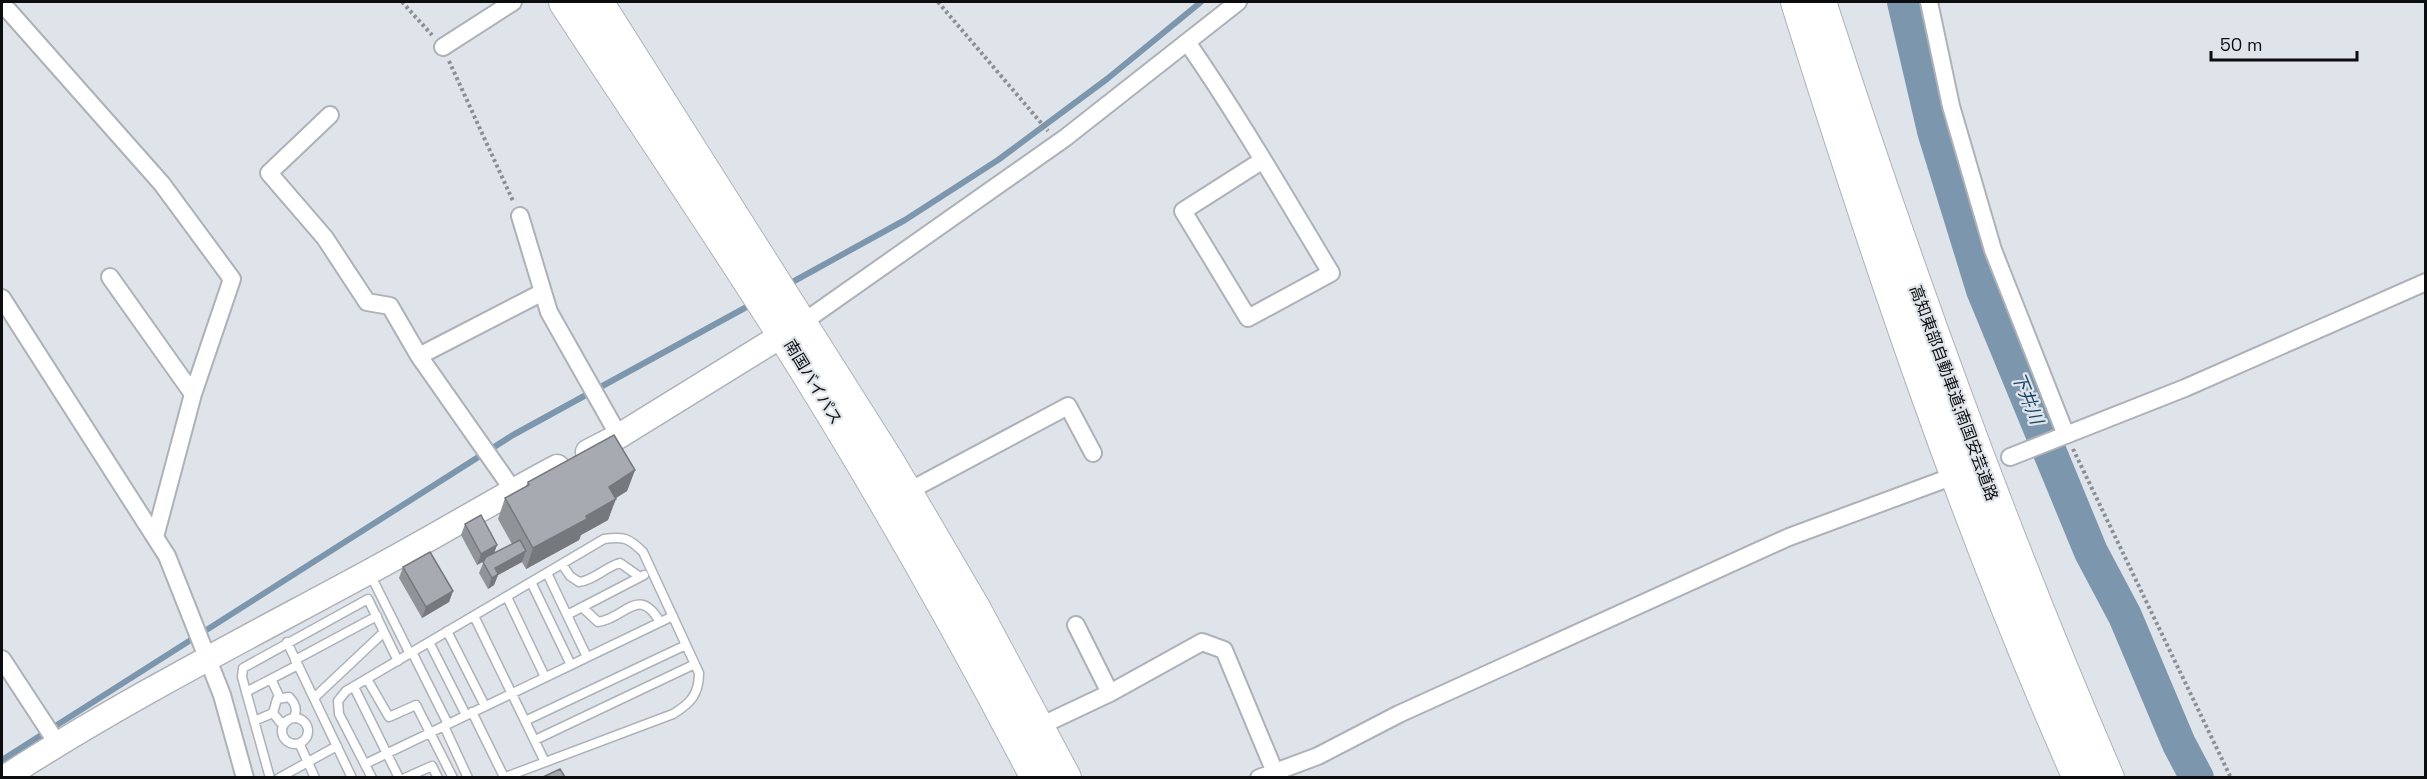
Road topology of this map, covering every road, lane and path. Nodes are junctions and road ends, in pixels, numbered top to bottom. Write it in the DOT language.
graph roads {
  1 [pos="402,2"];
  2 [pos="513,2"];
  3 [pos="565,2"];
  4 [pos="597,2"];
  5 [pos="938,2"];
  6 [pos="1238,2"];
  7 [pos="1797,2"];
  8 [pos="1820,2"];
  9 [pos="1929,2"];
  10 [pos="9,10"];
  11 [pos="1187,42"];
  12 [pos="442,47"];
  13 [pos="330,115"];
  14 [pos="1058,143"];
  15 [pos="1263,160"];
  16 [pos="520,216"];
  17 [pos="110,277"];
  18 [pos="2426,282"];
  19 [pos="543,292"];
  20 [pos="2,298"];
  21 [pos="792,328"];
  22 [pos="419,356"];
  23 [pos="194,394"];
  24 [pos="2066,435"];
  25 [pos="619,436"];
  26 [pos="1093,453"];
  27 [pos="2010,457"];
  28 [pos="1943,480"];
  29 [pos="513,490"];
  30 [pos="907,492"];
  31 [pos="155,537"];
  32 [pos="562,564"];
  33 [pos="652,571"];
  34 [pos="369,572"];
  35 [pos="547,573"];
  36 [pos="640,577"];
  37 [pos="531,582"];
  38 [pos="507,597"];
  39 [pos="582,607"];
  40 [pos="567,615"];
  41 [pos="376,616"];
  42 [pos="474,616"];
  43 [pos="673,616"];
  44 [pos="660,622"];
  45 [pos="1076,625"];
  46 [pos="447,631"];
  47 [pos="384,632"];
  48 [pos="287,642"];
  49 [pos="429,642"];
  50 [pos="686,645"];
  51 [pos="411,653"];
  52 [pos="208,657"];
  53 [pos="587,657"];
  54 [pos="2,659"];
  55 [pos="398,661"];
  56 [pos="297,662"];
  57 [pos="695,664"];
  58 [pos="571,665"];
  59 [pos="545,677"];
  60 [pos="271,679"];
  61 [pos="367,679"];
  62 [pos="354,687"];
  63 [pos="246,692"];
  64 [pos="512,693"];
  65 [pos="1110,693"];
  66 [pos="280,698"];
  67 [pos="314,698"];
  68 [pos="485,706"];
  69 [pos="273,713"];
  70 [pos="469,714"];
  71 [pos="290,719"];
  72 [pos="254,721"];
  73 [pos="525,721"];
  74 [pos="446,725"];
  75 [pos="1038,727"];
  76 [pos="430,732"];
  77 [pos="535,740"];
  78 [pos="57,743"];
  79 [pos="300,745"];
  80 [pos="337,746"];
  81 [pos="387,753"];
  82 [pos="308,761"];
  83 [pos="545,762"];
  84 [pos="365,764"];
  85 [pos="14,774"];
  86 [pos="1267,774"];
  87 [pos="245,777"];
  88 [pos="270,777"];
  89 [pos="279,777"];
  90 [pos="315,777"];
  91 [pos="352,777"];
  92 [pos="372,777"];
  93 [pos="399,777"];
  94 [pos="405,777"];
  95 [pos="438,777"];
  96 [pos="453,777"];
  97 [pos="468,777"];
  98 [pos="503,777"];
  99 [pos="1036,777"];
  100 [pos="1065,777"];
  101 [pos="2079,777"];
  102 [pos="2108,777"];
  103 [pos="2231,777"];
  1 -- 12 [label="path"];
  2 -- 12 [label="street"];
  3 -- 21 [label="highway, 南国バイパス"];
  4 -- 21 [label="highway, 南国バイパス"];
  5 -- 14 [label="path"];
  6 -- 11 [label="street"];
  7 -- 101 [label="highway, 高知東部自動車道;南国安芸道路"];
  8 -- 102 [label="highway, 高知東部自動車道;南国安芸道路"];
  9 -- 24 [label="street"];
  10 -- 23 [label="street"];
  11 -- 14 [label="street"];
  11 -- 15 [label="street"];
  12 -- 16 [label="path"];
  13 -- 22 [label="street"];
  14 -- 21 [label="street"];
  15 -- 15 [label="street"];
  16 -- 19 [label="street"];
  17 -- 23 [label="street"];
  18 -- 24 [label="street"];
  19 -- 22 [label="street"];
  19 -- 25 [label="street"];
  20 -- 31 [label="street"];
  21 -- 25 [label="street"];
  21 -- 30 [label="highway, 南国バイパス"];
  21 -- 99 [label="highway, 南国バイパス"];
  22 -- 29 [label="street"];
  23 -- 31 [label="street"];
  24 -- 27 [label="street"];
  24 -- 103 [label="path"];
  25 -- 29 [label="street"];
  26 -- 30 [label="street"];
  28 -- 86 [label="street"];
  29 -- 34 [label="street"];
  30 -- 75 [label="highway, 南国バイパス"];
  31 -- 52 [label="street"];
  32 -- 33 [label="lane"];
  32 -- 35 [label="lane"];
  32 -- 36 [label="lane"];
  33 -- 36 [label="lane"];
  33 -- 43 [label="lane"];
  34 -- 51 [label="lane"];
  34 -- 52 [label="street"];
  35 -- 37 [label="lane"];
  35 -- 40 [label="lane"];
  36 -- 39 [label="lane"];
  37 -- 38 [label="lane"];
  37 -- 58 [label="lane"];
  38 -- 42 [label="lane"];
  38 -- 59 [label="lane"];
  39 -- 40 [label="lane"];
  39 -- 44 [label="lane"];
  40 -- 53 [label="lane"];
  41 -- 47 [label="lane"];
  41 -- 48 [label="lane"];
  41 -- 56 [label="lane"];
  42 -- 46 [label="lane"];
  42 -- 64 [label="lane"];
  43 -- 44 [label="lane"];
  43 -- 50 [label="lane"];
  44 -- 53 [label="lane"];
  45 -- 65 [label="street"];
  46 -- 49 [label="lane"];
  46 -- 68 [label="lane"];
  47 -- 55 [label="lane"];
  47 -- 67 [label="lane"];
  48 -- 56 [label="lane"];
  48 -- 63 [label="lane"];
  49 -- 51 [label="lane"];
  49 -- 70 [label="lane"];
  50 -- 57 [label="lane"];
  50 -- 73 [label="lane"];
  51 -- 55 [label="lane"];
  51 -- 74 [label="lane"];
  52 -- 78 [label="street"];
  52 -- 87 [label="street"];
  53 -- 58 [label="lane"];
  54 -- 78 [label="street"];
  55 -- 61 [label="lane"];
  56 -- 60 [label="lane"];
  56 -- 67 [label="lane"];
  57 -- 77 [label="lane"];
  57 -- 83 [label="lane"];
  58 -- 59 [label="lane"];
  59 -- 64 [label="lane"];
  60 -- 63 [label="lane"];
  60 -- 66 [label="lane"];
  61 -- 62 [label="lane"];
  61 -- 76 [label="lane"];
  62 -- 81 [label="lane"];
  62 -- 84 [label="lane"];
  63 -- 72 [label="lane"];
  64 -- 68 [label="lane"];
  64 -- 73 [label="lane"];
  65 -- 75 [label="street"];
  65 -- 86 [label="street"];
  66 -- 69 [label="lane"];
  66 -- 71 [label="lane"];
  67 -- 80 [label="lane"];
  68 -- 70 [label="lane"];
  69 -- 71 [label="lane"];
  69 -- 72 [label="lane"];
  70 -- 74 [label="lane"];
  70 -- 98 [label="lane"];
  71 -- 79 [label="lane"];
  71 -- 79 [label="lane"];
  72 -- 88 [label="lane"];
  73 -- 77 [label="lane"];
  74 -- 76 [label="lane"];
  74 -- 97 [label="lane"];
  75 -- 100 [label="highway, 南国バイパス"];
  76 -- 81 [label="lane"];
  76 -- 96 [label="lane"];
  77 -- 83 [label="lane"];
  78 -- 85 [label="street"];
  79 -- 82 [label="lane"];
  80 -- 82 [label="lane"];
  80 -- 91 [label="lane"];
  81 -- 84 [label="lane"];
  81 -- 93 [label="lane"];
  82 -- 89 [label="lane"];
  82 -- 90 [label="lane"];
  83 -- 98 [label="lane"];
  84 -- 92 [label="lane"];
  94 -- 95 [label="lane"];
}
